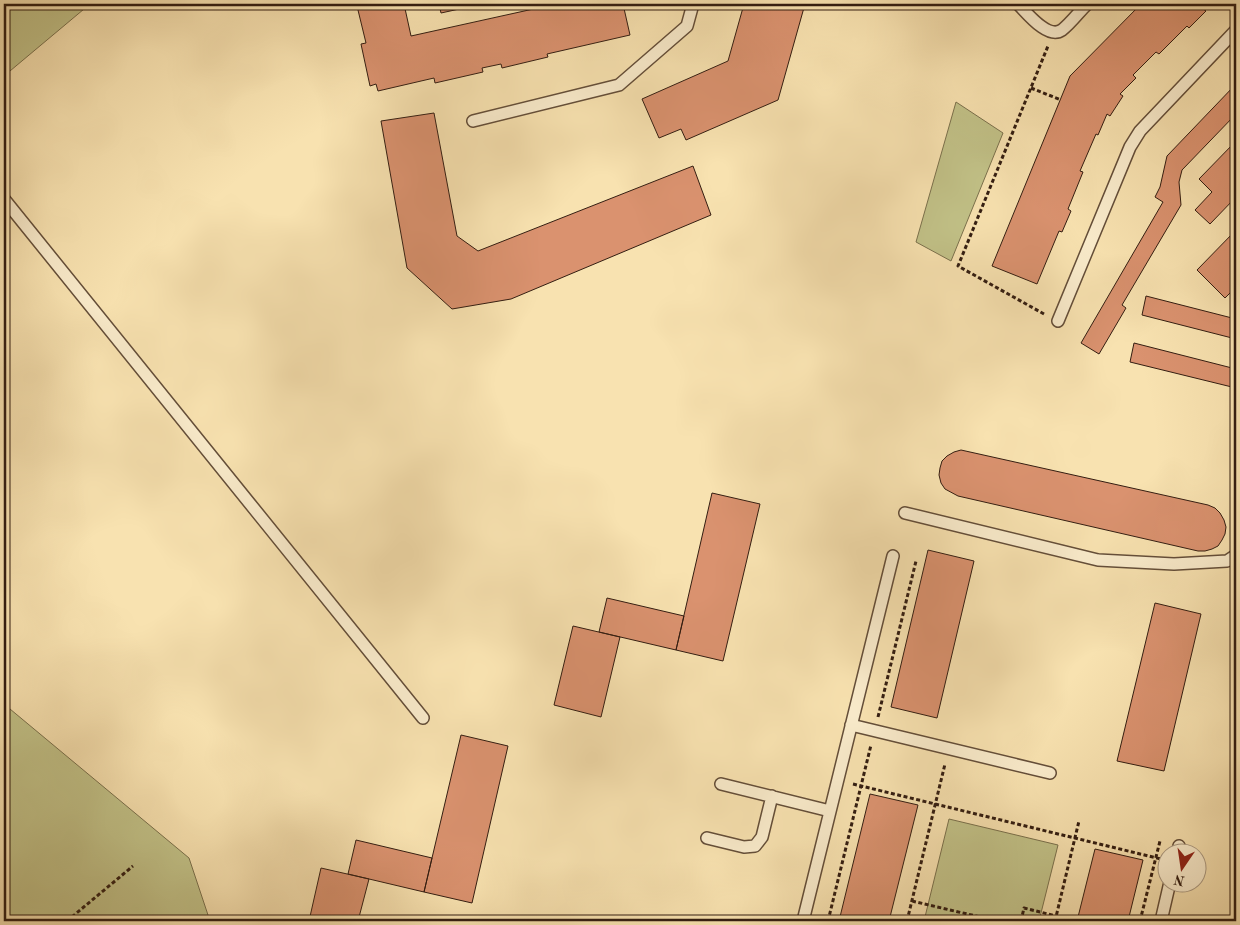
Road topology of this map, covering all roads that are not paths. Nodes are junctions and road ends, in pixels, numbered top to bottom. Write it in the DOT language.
graph roads {
  1 [pos="693,4"];
  2 [pos="1018,4"];
  3 [pos="1087,4"];
  4 [pos="1236,30"];
  5 [pos="473,121"];
  6 [pos="4,199"];
  7 [pos="1058,321"];
  8 [pos="906,513"];
  9 [pos="1236,555"];
  10 [pos="892,556"];
  11 [pos="423,718"];
  12 [pos="851,725"];
  13 [pos="1050,773"];
  14 [pos="720,784"];
  15 [pos="772,796"];
  16 [pos="830,811"];
  17 [pos="707,838"];
  18 [pos="1168,892"];
  19 [pos="804,921"];
  20 [pos="1161,921"];
  1 -- 5 [label="lane"];
  2 -- 3 [label="lane"];
  4 -- 7 [label="lane"];
  6 -- 11 [label="lane"];
  8 -- 9 [label="lane"];
  10 -- 12 [label="lane"];
  12 -- 13 [label="lane"];
  12 -- 16 [label="lane"];
  14 -- 15 [label="lane"];
  15 -- 16 [label="lane"];
  15 -- 17 [label="lane"];
  16 -- 19 [label="lane"];
  18 -- 20 [label="lane"];
}
